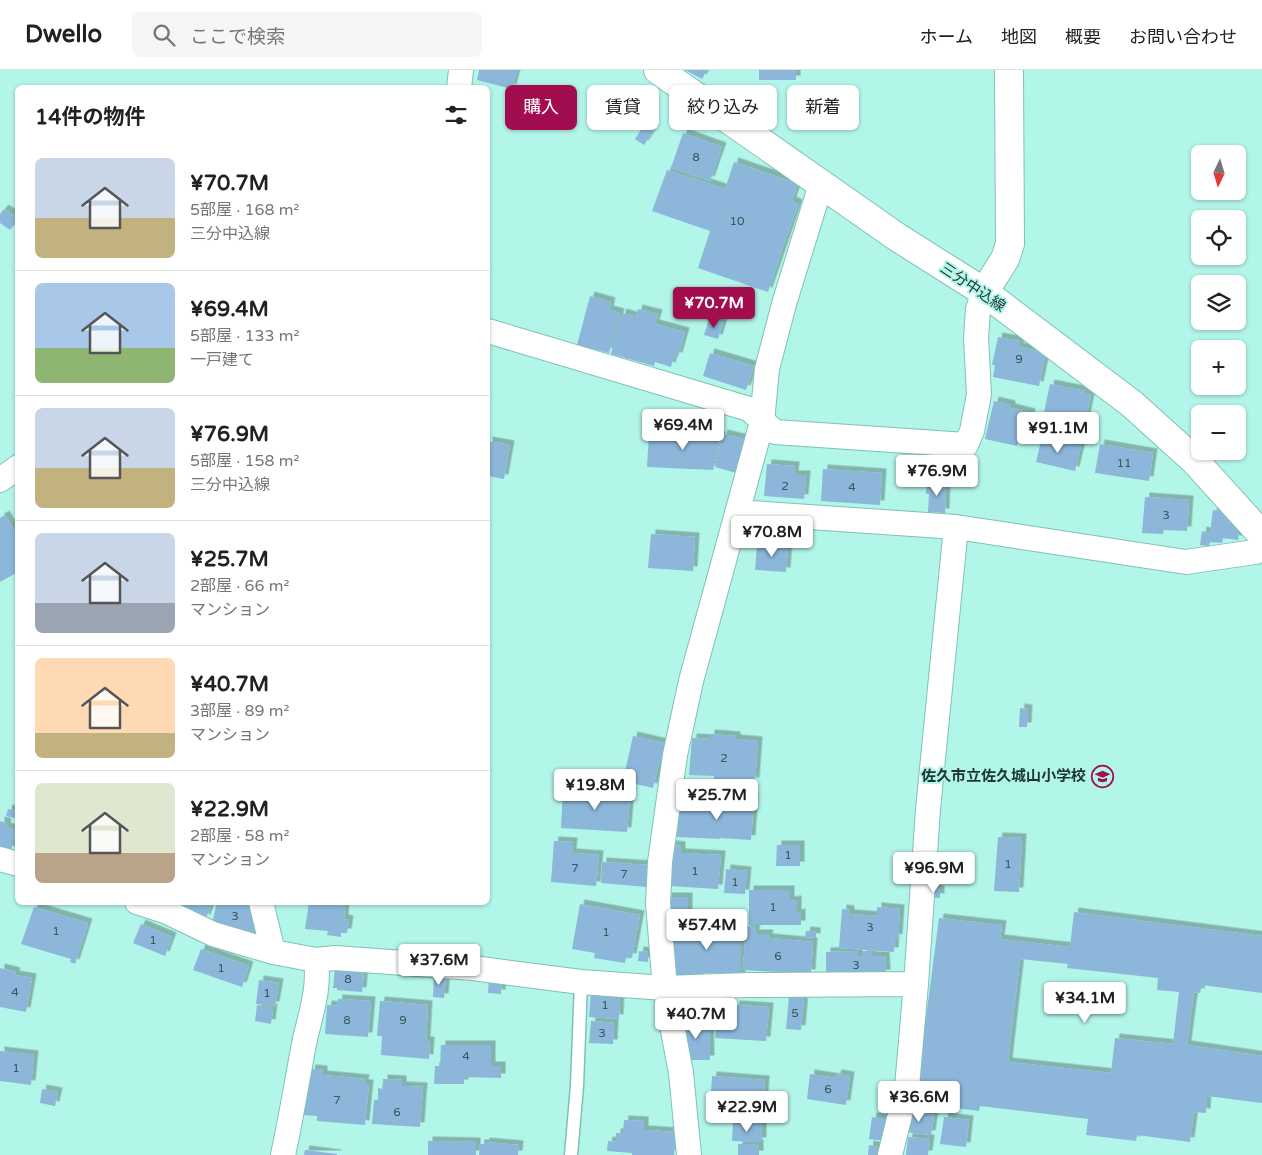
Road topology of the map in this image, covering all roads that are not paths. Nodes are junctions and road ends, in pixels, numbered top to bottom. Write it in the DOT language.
graph roads {
  1 [pos="461,70"];
  2 [pos="658,70"];
  3 [pos="1009,70"];
  4 [pos="458,85"];
  5 [pos="820,184"];
  6 [pos="984,292"];
  7 [pos="490,332"];
  8 [pos="762,422"];
  9 [pos="15,469"];
  10 [pos="0,480"];
  11 [pos="737,512"];
  12 [pos="956,527"];
  13 [pos="1262,535"];
  14 [pos="1262,550"];
  15 [pos="0,859"];
  16 [pos="15,863"];
  17 [pos="146,905"];
  18 [pos="262,905"];
  19 [pos="273,952"];
  20 [pos="316,960"];
  21 [pos="581,982"];
  22 [pos="916,984"];
  23 [pos="665,988"];
  24 [pos="283,1155"];
  25 [pos="571,1155"];
  26 [pos="688,1155"];
  27 [pos="890,1155"];
  1 -- 4 [label="street"];
  2 -- 5 [label="main road, 三分中込線"];
  3 -- 6 [label="main road"];
  5 -- 6 [label="main road, 三分中込線"];
  5 -- 8 [label="street"];
  6 -- 8 [label="street"];
  6 -- 13 [label="main road, 三分中込線"];
  7 -- 8 [label="street"];
  8 -- 11 [label="street"];
  9 -- 10 [label="street"];
  11 -- 12 [label="street"];
  11 -- 23 [label="street"];
  12 -- 14 [label="street"];
  12 -- 22 [label="street"];
  15 -- 16 [label="street"];
  17 -- 19 [label="street"];
  18 -- 19 [label="street"];
  19 -- 20 [label="street"];
  20 -- 21 [label="street"];
  20 -- 24 [label="street"];
  21 -- 23 [label="street"];
  21 -- 25 [label="lane"];
  22 -- 23 [label="street"];
  22 -- 27 [label="street"];
  23 -- 26 [label="street"];
}
